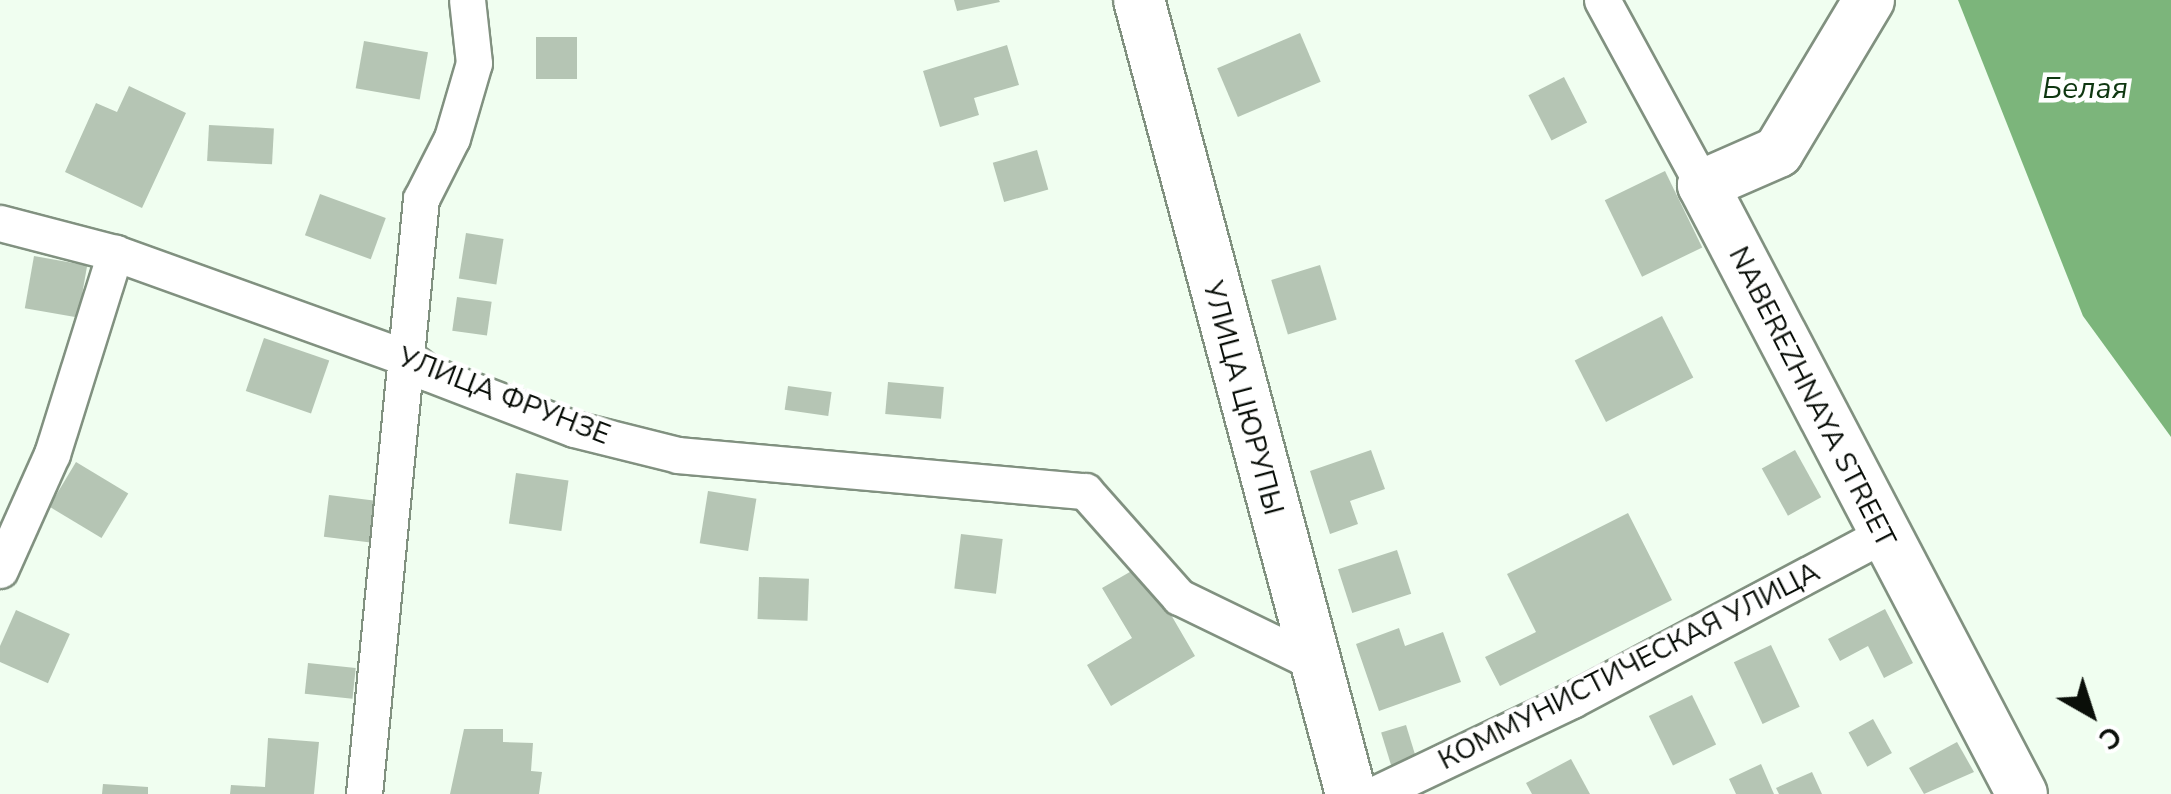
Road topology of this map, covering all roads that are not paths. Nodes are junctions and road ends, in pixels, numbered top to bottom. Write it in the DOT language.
graph roads {
  1 [pos="467,0"];
  2 [pos="1139,0"];
  3 [pos="1602,0"];
  4 [pos="1869,0"];
  5 [pos="1704,185"];
  6 [pos="0,223"];
  7 [pos="114,253"];
  8 [pos="410,359"];
  9 [pos="1882,535"];
  10 [pos="0,570"];
  11 [pos="1311,661"];
  12 [pos="364,794"];
  13 [pos="1351,794"];
  14 [pos="1375,794"];
  15 [pos="2022,794"];
  1 -- 8 [label="street"];
  2 -- 11 [label="main road, УЛИЦА ЦЮРУПЫ"];
  3 -- 5 [label="street, NABEREZHNAYA STREET"];
  4 -- 5 [label="main road"];
  5 -- 9 [label="main road, NABEREZHNAYA STREET"];
  6 -- 7 [label="street, УЛИЦА ФРУНЗЕ"];
  7 -- 8 [label="street, УЛИЦА ФРУНЗЕ"];
  7 -- 10 [label="street"];
  8 -- 11 [label="street, УЛИЦА ФРУНЗЕ"];
  8 -- 12 [label="street"];
  9 -- 14 [label="street, КОММУНИСТИЧЕСКАЯ УЛИЦА"];
  9 -- 15 [label="main road, NABEREZHNAYA STREET"];
  11 -- 13 [label="main road, УЛИЦА ЦЮРУПЫ"];
}
